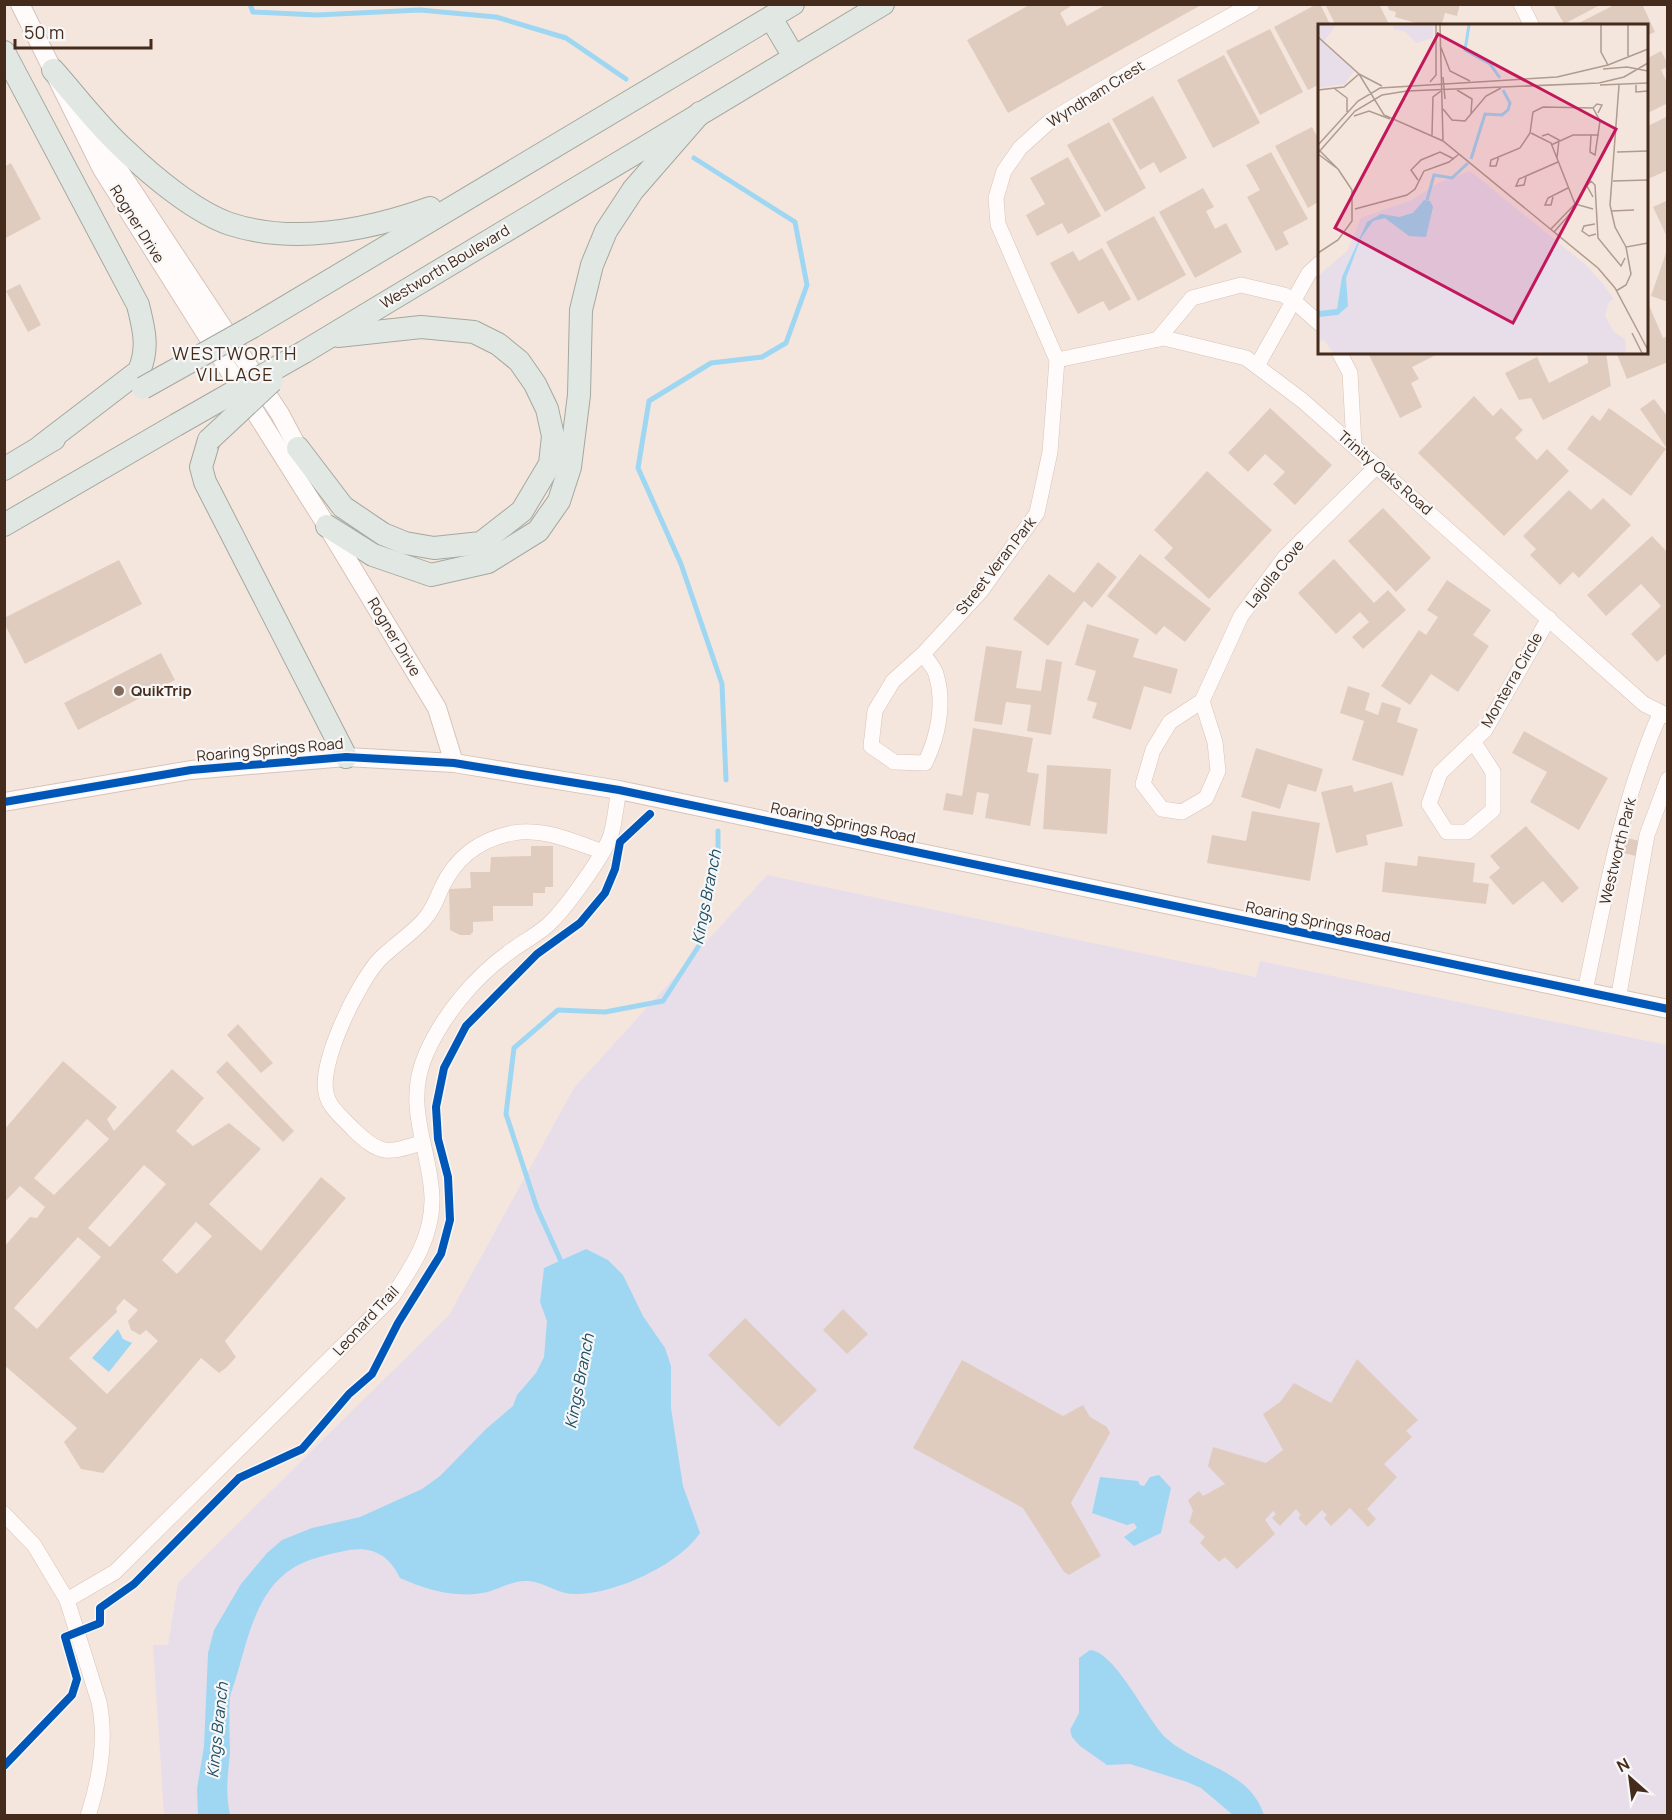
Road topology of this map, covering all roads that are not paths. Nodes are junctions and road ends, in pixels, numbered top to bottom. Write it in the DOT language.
graph roads {
  1 [pos="20,4"];
  2 [pos="793,4"];
  3 [pos="883,4"];
  4 [pos="1252,4"];
  5 [pos="1521,4"];
  6 [pos="771,18"];
  7 [pos="1531,24"];
  8 [pos="4,52"];
  9 [pos="794,57"];
  10 [pos="53,70"];
  11 [pos="700,113"];
  12 [pos="477,192"];
  13 [pos="1318,266"];
  14 [pos="1294,300"];
  15 [pos="1318,322"];
  16 [pos="330,337"];
  17 [pos="1158,339"];
  18 [pos="304,352"];
  19 [pos="1340,354"];
  20 [pos="1057,360"];
  21 [pos="1257,366"];
  22 [pos="1354,445"];
  23 [pos="41,446"];
  24 [pos="298,448"];
  25 [pos="1377,466"];
  26 [pos="4,469"];
  27 [pos="4,525"];
  28 [pos="327,526"];
  29 [pos="1549,618"];
  30 [pos="923,654"];
  31 [pos="1202,702"];
  32 [pos="1664,715"];
  33 [pos="1473,741"];
  34 [pos="346,757"];
  35 [pos="454,763"];
  36 [pos="1668,779"];
  37 [pos="619,790"];
  38 [pos="4,802"];
  39 [pos="601,851"];
  40 [pos="1585,991"];
  41 [pos="1618,1000"];
  42 [pos="1668,1009"];
  43 [pos="421,1143"];
  44 [pos="4,1514"];
  45 [pos="67,1600"];
  46 [pos="88,1815"];
  1 -- 10 [label="street"];
  2 -- 6 [label="main road"];
  3 -- 9 [label="main road, Westworth Boulevard"];
  4 -- 20 [label="street, Wyndham Crest"];
  5 -- 7 [label="street"];
  6 -- 9 [label="main road"];
  6 -- 12 [label="main road"];
  8 -- 23 [label="main road"];
  9 -- 11 [label="main road, Westworth Boulevard"];
  10 -- 12 [label="main road"];
  10 -- 24 [label="street, Rogner Drive"];
  10 -- 28 [label="street, Rogner Drive"];
  11 -- 16 [label="main road, Westworth Boulevard"];
  11 -- 28 [label="main road"];
  12 -- 23 [label="main road, bridge"];
  13 -- 14 [label="street"];
  14 -- 15 [label="street"];
  14 -- 17 [label="street"];
  14 -- 21 [label="street"];
  16 -- 18 [label="main road, Westworth Boulevard"];
  16 -- 24 [label="main road"];
  17 -- 20 [label="street, Trinity Oaks Road"];
  17 -- 21 [label="street, Trinity Oaks Road"];
  18 -- 27 [label="main road, Westworth Boulevard, bridge"];
  18 -- 34 [label="main road, bridge"];
  19 -- 22 [label="street"];
  20 -- 30 [label="street, Street Veran Park"];
  21 -- 22 [label="street, Trinity Oaks Road"];
  22 -- 25 [label="street, Trinity Oaks Road"];
  23 -- 26 [label="main road"];
  25 -- 29 [label="street, Trinity Oaks Road"];
  25 -- 31 [label="street, Lajolla Cove"];
  28 -- 35 [label="street, Rogner Drive"];
  29 -- 32 [label="street, Trinity Oaks Road"];
  29 -- 33 [label="street, Monterra Circle"];
  30 -- 30 [label="street, Street Veran Park"];
  31 -- 31 [label="street"];
  32 -- 40 [label="street, Westworth Park"];
  33 -- 33 [label="street, Monterra Circle"];
  34 -- 35 [label="street, Roaring Springs Road"];
  34 -- 38 [label="street, Roaring Springs Road"];
  35 -- 37 [label="street, Roaring Springs Road"];
  36 -- 41 [label="street, Westworth Park"];
  37 -- 39 [label="street, Leonard Trail"];
  37 -- 40 [label="street, Roaring Springs Road"];
  39 -- 43 [label="street, Leonard Trail"];
  39 -- 43 [label="street"];
  40 -- 41 [label="street, Roaring Springs Road"];
  41 -- 42 [label="street, Roaring Springs Road"];
  43 -- 45 [label="street, Leonard Trail"];
  44 -- 45 [label="street"];
  45 -- 46 [label="street"];
}
